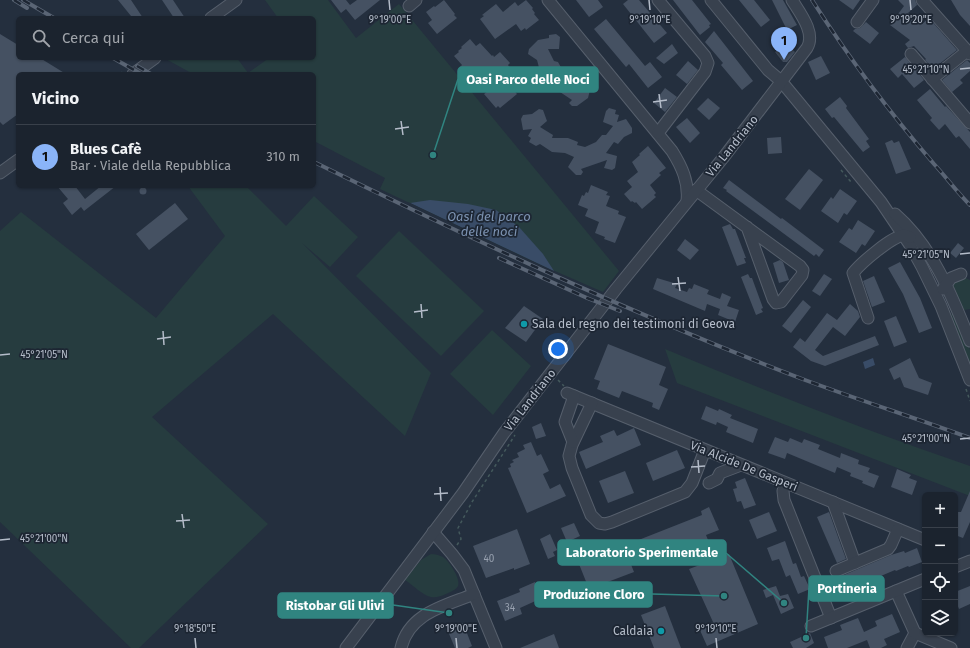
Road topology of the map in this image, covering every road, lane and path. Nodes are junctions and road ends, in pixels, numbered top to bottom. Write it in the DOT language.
graph roads {
  1 [pos="236,0"];
  2 [pos="548,0"];
  3 [pos="658,0"];
  4 [pos="711,0"];
  5 [pos="718,0"];
  6 [pos="792,0"];
  7 [pos="873,0"];
  8 [pos="922,0"];
  9 [pos="214,16"];
  10 [pos="857,22"];
  11 [pos="969,52"];
  12 [pos="911,54"];
  13 [pos="152,60"];
  14 [pos="136,72"];
  15 [pos="932,79"];
  16 [pos="781,81"];
  17 [pos="970,123"];
  18 [pos="658,133"];
  19 [pos="16,161"];
  20 [pos="682,170"];
  21 [pos="0,173"];
  22 [pos="704,180"];
  23 [pos="696,190"];
  24 [pos="687,201"];
  25 [pos="881,202"];
  26 [pos="747,227"];
  27 [pos="904,235"];
  28 [pos="920,242"];
  29 [pos="934,263"];
  30 [pos="966,276"];
  31 [pos="946,284"];
  32 [pos="941,306"];
  33 [pos="965,314"];
  34 [pos="868,318"];
  35 [pos="970,341"];
  36 [pos="558,380"];
  37 [pos="970,380"];
  38 [pos="571,394"];
  39 [pos="592,403"];
  40 [pos="515,436"];
  41 [pos="573,442"];
  42 [pos="705,450"];
  43 [pos="741,465"];
  44 [pos="709,483"];
  45 [pos="786,483"];
  46 [pos="832,502"];
  47 [pos="898,529"];
  48 [pos="433,532"];
  49 [pos="922,540"];
  50 [pos="452,554"];
  51 [pos="970,562"];
  52 [pos="855,563"];
  53 [pos="958,566"];
  54 [pos="836,571"];
  55 [pos="922,581"];
  56 [pos="896,591"];
  57 [pos="474,594"];
  58 [pos="831,618"];
  59 [pos="811,626"];
  60 [pos="915,633"];
  61 [pos="346,648"];
  62 [pos="401,648"];
  63 [pos="496,648"];
  64 [pos="907,648"];
  65 [pos="951,648"];
  1 -- 9 [label="street"];
  2 -- 18 [label="street"];
  3 -- 18 [label="street"];
  4 -- 16 [label="street"];
  5 -- 16 [label="street"];
  6 -- 16 [label="street, Via Landriano"];
  7 -- 10 [label="street"];
  8 -- 11 [label="street"];
  11 -- 15 [label="street"];
  12 -- 15 [label="street"];
  13 -- 14 [label="street"];
  15 -- 17 [label="street"];
  16 -- 22 [label="street, Via Landriano"];
  16 -- 25 [label="street"];
  18 -- 20 [label="street"];
  19 -- 21 [label="street"];
  20 -- 22 [label="street"];
  20 -- 24 [label="street"];
  22 -- 23 [label="street, Via Landriano"];
  23 -- 24 [label="street, Via Landriano"];
  23 -- 26 [label="street"];
  24 -- 48 [label="street, Via Landriano"];
  25 -- 27 [label="street"];
  25 -- 28 [label="street"];
  26 -- 26 [label="street"];
  27 -- 28 [label="street"];
  27 -- 32 [label="street"];
  27 -- 34 [label="street"];
  28 -- 29 [label="street"];
  29 -- 30 [label="street"];
  29 -- 31 [label="street"];
  30 -- 31 [label="street"];
  31 -- 32 [label="street"];
  31 -- 33 [label="street"];
  32 -- 33 [label="street"];
  32 -- 37 [label="street"];
  33 -- 35 [label="street"];
  36 -- 38 [label="path"];
  38 -- 39 [label="street, Via Alcide De Gasperi"];
  38 -- 41 [label="street"];
  39 -- 41 [label="street"];
  39 -- 42 [label="street, Via Alcide De Gasperi"];
  40 -- 50 [label="path"];
  41 -- 42 [label="street"];
  42 -- 43 [label="street, Via Alcide De Gasperi"];
  43 -- 44 [label="street"];
  43 -- 45 [label="street, Via Alcide De Gasperi"];
  45 -- 46 [label="street, Via Alcide De Gasperi"];
  45 -- 58 [label="street"];
  46 -- 47 [label="street, Via Alcide De Gasperi"];
  46 -- 52 [label="street"];
  47 -- 49 [label="street, Via Alcide De Gasperi"];
  47 -- 52 [label="street"];
  48 -- 50 [label="street"];
  48 -- 61 [label="street, Via Landriano"];
  50 -- 57 [label="street"];
  51 -- 53 [label="street"];
  52 -- 54 [label="street"];
  55 -- 56 [label="street"];
  56 -- 58 [label="street"];
  56 -- 60 [label="street"];
  57 -- 62 [label="street"];
  57 -- 63 [label="street"];
  58 -- 59 [label="street"];
  60 -- 64 [label="street"];
  60 -- 65 [label="street"];
}
